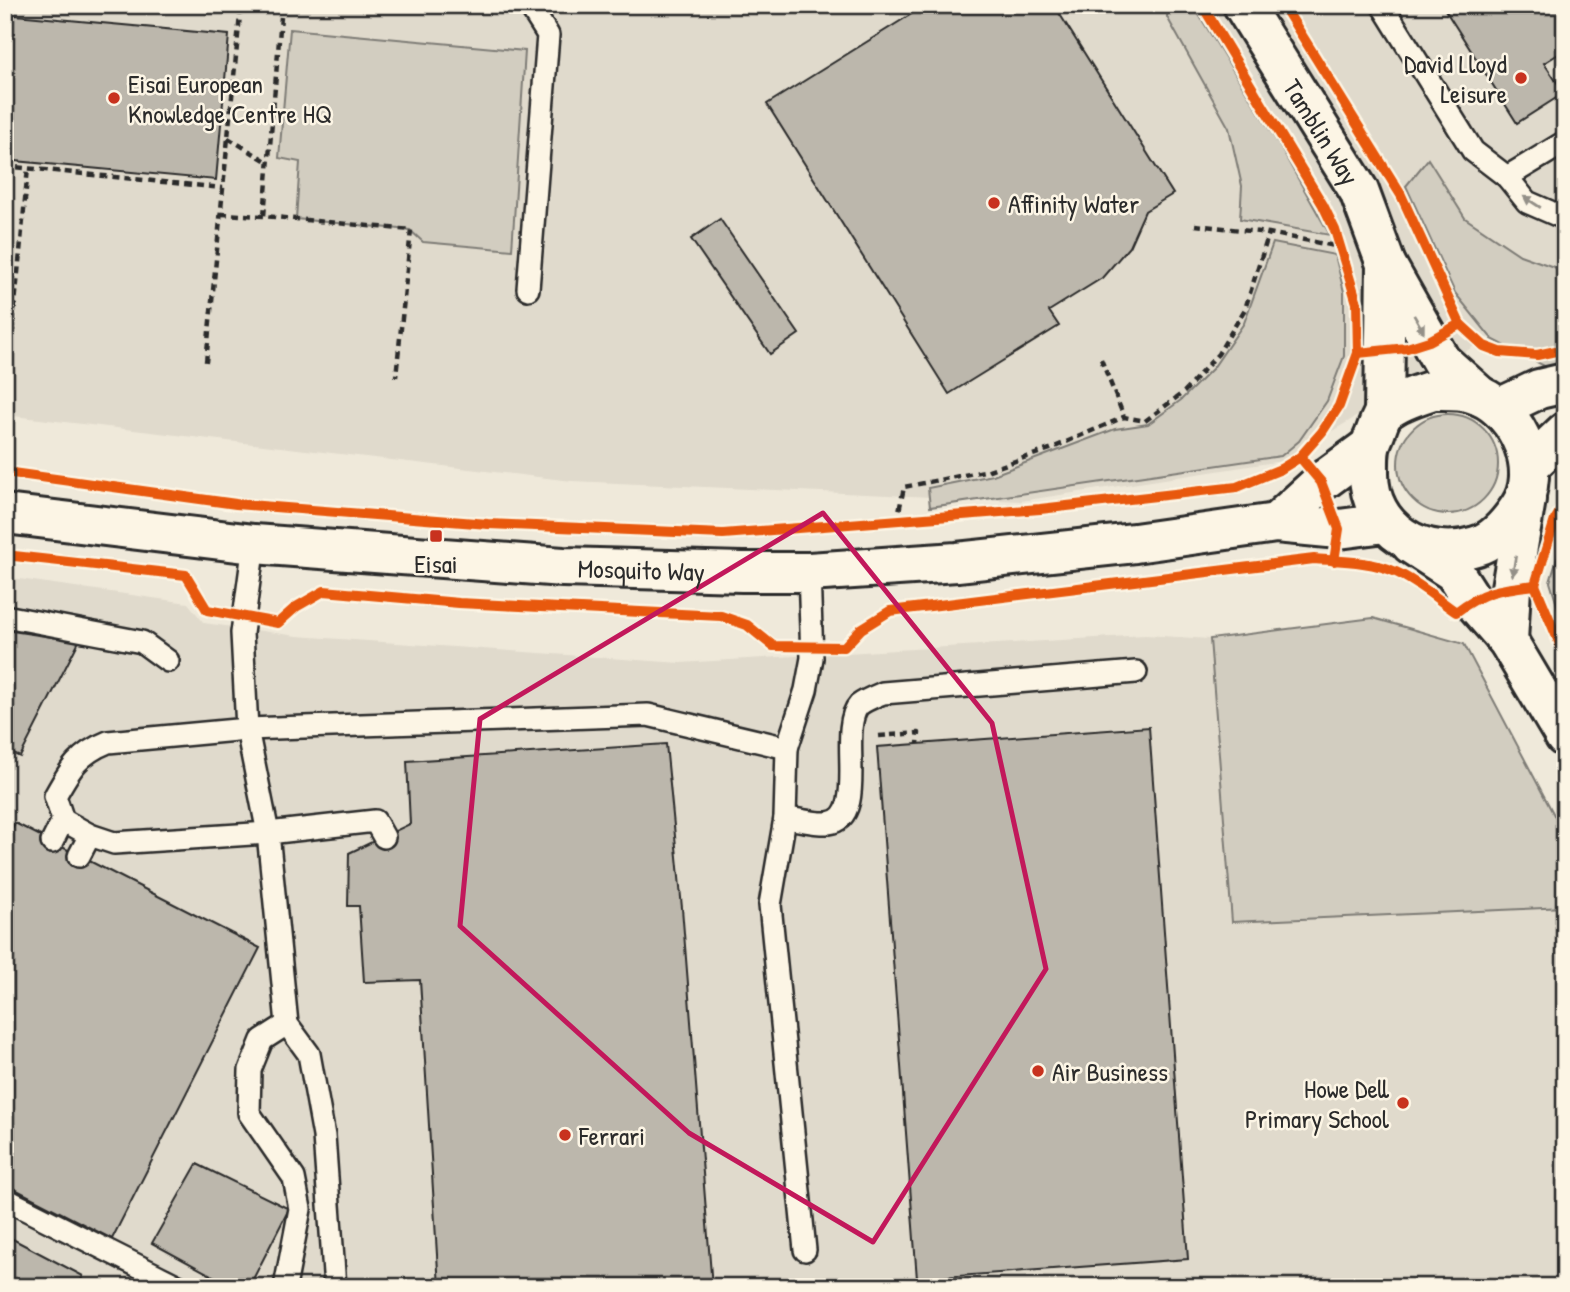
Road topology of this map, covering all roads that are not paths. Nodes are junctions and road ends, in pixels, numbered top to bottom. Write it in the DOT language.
graph roads {
  1 [pos="529,5"];
  2 [pos="1243,5"];
  3 [pos="1382,5"];
  4 [pos="1565,142"];
  5 [pos="1507,177"];
  6 [pos="1565,216"];
  7 [pos="1386,264"];
  8 [pos="528,289"];
  9 [pos="1565,383"];
  10 [pos="1490,402"];
  11 [pos="1384,413"];
  12 [pos="1565,432"];
  13 [pos="1369,447"];
  14 [pos="1527,482"];
  15 [pos="5,514"];
  16 [pos="1276,523"];
  17 [pos="1398,533"];
  18 [pos="254,544"];
  19 [pos="809,572"];
  20 [pos="5,615"];
  21 [pos="1507,641"];
  22 [pos="169,661"];
  23 [pos="1136,672"];
  24 [pos="247,729"];
  25 [pos="1565,737"];
  26 [pos="787,748"];
  27 [pos="785,818"];
  28 [pos="63,820"];
  29 [pos="268,833"];
  30 [pos="90,835"];
  31 [pos="384,837"];
  32 [pos="52,842"];
  33 [pos="79,856"];
  34 [pos="287,1024"];
  35 [pos="5,1199"];
  36 [pos="805,1250"];
  37 [pos="180,1287"];
  38 [pos="285,1287"];
  39 [pos="335,1287"];
  1 -- 8 [label="lane"];
  2 -- 7 [label="street, Tamblin Way"];
  3 -- 5 [label="lane"];
  4 -- 5 [label="lane"];
  6 -- 5 [label="lane, one-way"];
  7 -- 10 [label="street, Tamblin Way, one-way"];
  7 -- 11 [label="street, Tamblin Way"];
  9 -- 10 [label="street"];
  10 -- 11 [label="street"];
  10 -- 14 [label="street"];
  11 -- 13 [label="street"];
  12 -- 14 [label="street"];
  13 -- 16 [label="street"];
  13 -- 17 [label="street"];
  14 -- 17 [label="street"];
  14 -- 21 [label="street, one-way"];
  15 -- 18 [label="street, Mosquito Way"];
  16 -- 17 [label="street, Mosquito Way"];
  16 -- 19 [label="street, Mosquito Way"];
  17 -- 21 [label="street"];
  18 -- 19 [label="street, Mosquito Way"];
  18 -- 24 [label="lane"];
  19 -- 26 [label="lane"];
  20 -- 22 [label="lane"];
  21 -- 25 [label="street"];
  23 -- 27 [label="lane"];
  24 -- 26 [label="lane"];
  24 -- 28 [label="lane"];
  24 -- 29 [label="lane"];
  26 -- 27 [label="lane"];
  27 -- 36 [label="lane"];
  28 -- 30 [label="lane"];
  28 -- 32 [label="lane"];
  29 -- 30 [label="lane"];
  29 -- 31 [label="lane"];
  29 -- 34 [label="lane"];
  30 -- 33 [label="lane"];
  34 -- 38 [label="lane"];
  34 -- 39 [label="lane"];
  35 -- 37 [label="lane"];
}
